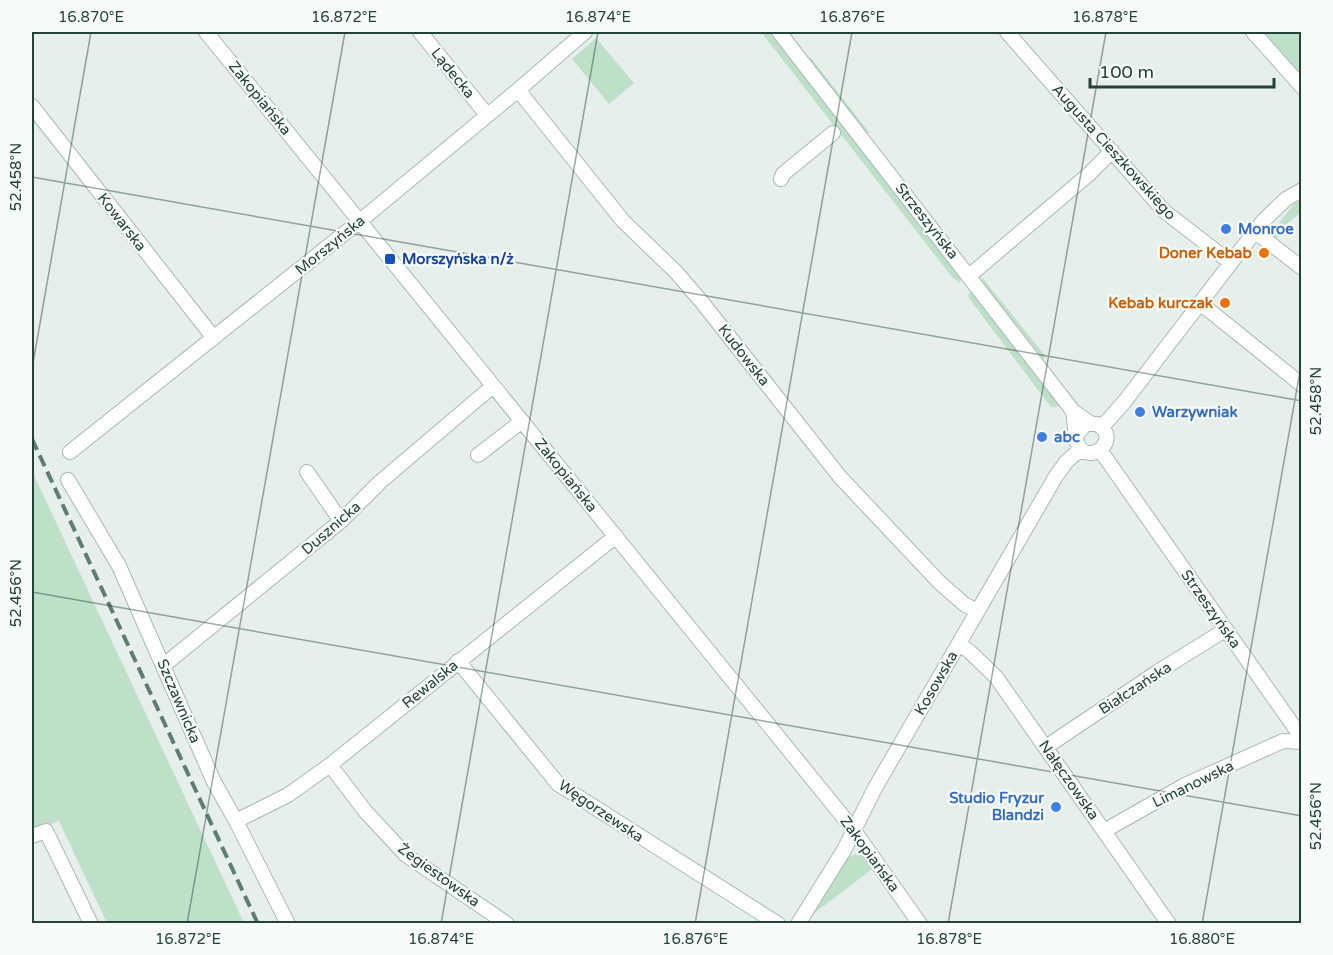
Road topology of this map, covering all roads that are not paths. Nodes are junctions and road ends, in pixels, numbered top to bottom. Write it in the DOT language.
graph roads {
  1 [pos="206,32"];
  2 [pos="420,32"];
  3 [pos="585,32"];
  4 [pos="779,32"];
  5 [pos="1007,32"];
  6 [pos="1253,32"];
  7 [pos="1302,87"];
  8 [pos="518,90"];
  9 [pos="32,106"];
  10 [pos="487,114"];
  11 [pos="833,133"];
  12 [pos="1112,151"];
  13 [pos="781,179"];
  14 [pos="1302,190"];
  15 [pos="360,221"];
  16 [pos="1254,231"];
  17 [pos="1230,262"];
  18 [pos="1302,268"];
  19 [pos="969,276"];
  20 [pos="1200,303"];
  21 [pos="213,337"];
  22 [pos="1302,385"];
  23 [pos="493,386"];
  24 [pos="1073,411"];
  25 [pos="522,421"];
  26 [pos="1096,425"];
  27 [pos="1077,434"];
  28 [pos="1082,449"];
  29 [pos="1100,450"];
  30 [pos="70,453"];
  31 [pos="478,455"];
  32 [pos="307,472"];
  33 [pos="68,480"];
  34 [pos="341,521"];
  35 [pos="616,536"];
  36 [pos="977,611"];
  37 [pos="1225,630"];
  38 [pos="958,644"];
  39 [pos="458,661"];
  40 [pos="164,665"];
  41 [pos="1289,721"];
  42 [pos="1302,740"];
  43 [pos="1283,741"];
  44 [pos="1046,747"];
  45 [pos="330,765"];
  46 [pos="236,821"];
  47 [pos="853,829"];
  48 [pos="1104,831"];
  49 [pos="32,836"];
  50 [pos="91,924"];
  51 [pos="288,924"];
  52 [pos="507,924"];
  53 [pos="778,924"];
  54 [pos="798,924"];
  55 [pos="920,924"];
  56 [pos="1169,924"];
  1 -- 15 [label="street, Zakopiańska"];
  2 -- 10 [label="street, Lądecka"];
  3 -- 8 [label="street, Morszyńska"];
  4 -- 19 [label="street, Strzeszyńska"];
  5 -- 12 [label="street, Augusta Cieszkowskiego"];
  6 -- 7 [label="street"];
  8 -- 10 [label="street, Morszyńska"];
  8 -- 36 [label="street, Kudowska"];
  9 -- 21 [label="street, Kowarska"];
  10 -- 15 [label="street, Morszyńska"];
  11 -- 13 [label="street"];
  12 -- 17 [label="street, Augusta Cieszkowskiego"];
  12 -- 19 [label="street"];
  14 -- 16 [label="street"];
  15 -- 21 [label="street, Morszyńska"];
  15 -- 23 [label="street, Zakopiańska"];
  16 -- 17 [label="street"];
  16 -- 18 [label="street"];
  17 -- 20 [label="street"];
  19 -- 24 [label="street, Strzeszyńska"];
  20 -- 22 [label="street"];
  20 -- 26 [label="street"];
  21 -- 30 [label="street, Morszyńska"];
  23 -- 25 [label="street, Zakopiańska"];
  23 -- 34 [label="street, Dusznicka"];
  24 -- 26 [label="street, Strzeszyńska"];
  24 -- 27 [label="street, Strzeszyńska"];
  25 -- 31 [label="street"];
  25 -- 35 [label="street, Zakopiańska"];
  26 -- 27 [label="street"];
  26 -- 29 [label="street"];
  27 -- 28 [label="street"];
  28 -- 29 [label="street"];
  28 -- 36 [label="street, Kosowska"];
  29 -- 37 [label="street, Strzeszyńska"];
  32 -- 34 [label="street"];
  33 -- 40 [label="street, Szczawnicka"];
  34 -- 40 [label="street, Dusznicka"];
  35 -- 39 [label="street, Rewalska"];
  35 -- 47 [label="street, Zakopiańska"];
  36 -- 38 [label="street, Kosowska"];
  37 -- 41 [label="street, Strzeszyńska"];
  37 -- 44 [label="street, Białczańska"];
  38 -- 44 [label="street, Nałęczowska"];
  38 -- 47 [label="street, Kosowska"];
  39 -- 45 [label="street, Rewalska"];
  39 -- 53 [label="street, Węgorzewska"];
  40 -- 46 [label="street, Szczawnicka"];
  41 -- 42 [label="street, Strzeszyńska"];
  41 -- 43 [label="street"];
  42 -- 43 [label="street, Limanowska"];
  43 -- 48 [label="street, Limanowska"];
  44 -- 48 [label="street, Nałęczowska"];
  45 -- 46 [label="street, Rewalska"];
  45 -- 52 [label="street, Żegiestowska"];
  46 -- 51 [label="street, Szczawnicka"];
  47 -- 54 [label="street, Kosowska"];
  47 -- 55 [label="street, Zakopiańska"];
  48 -- 56 [label="street, Nałęczowska"];
  49 -- 50 [label="street"];
}
